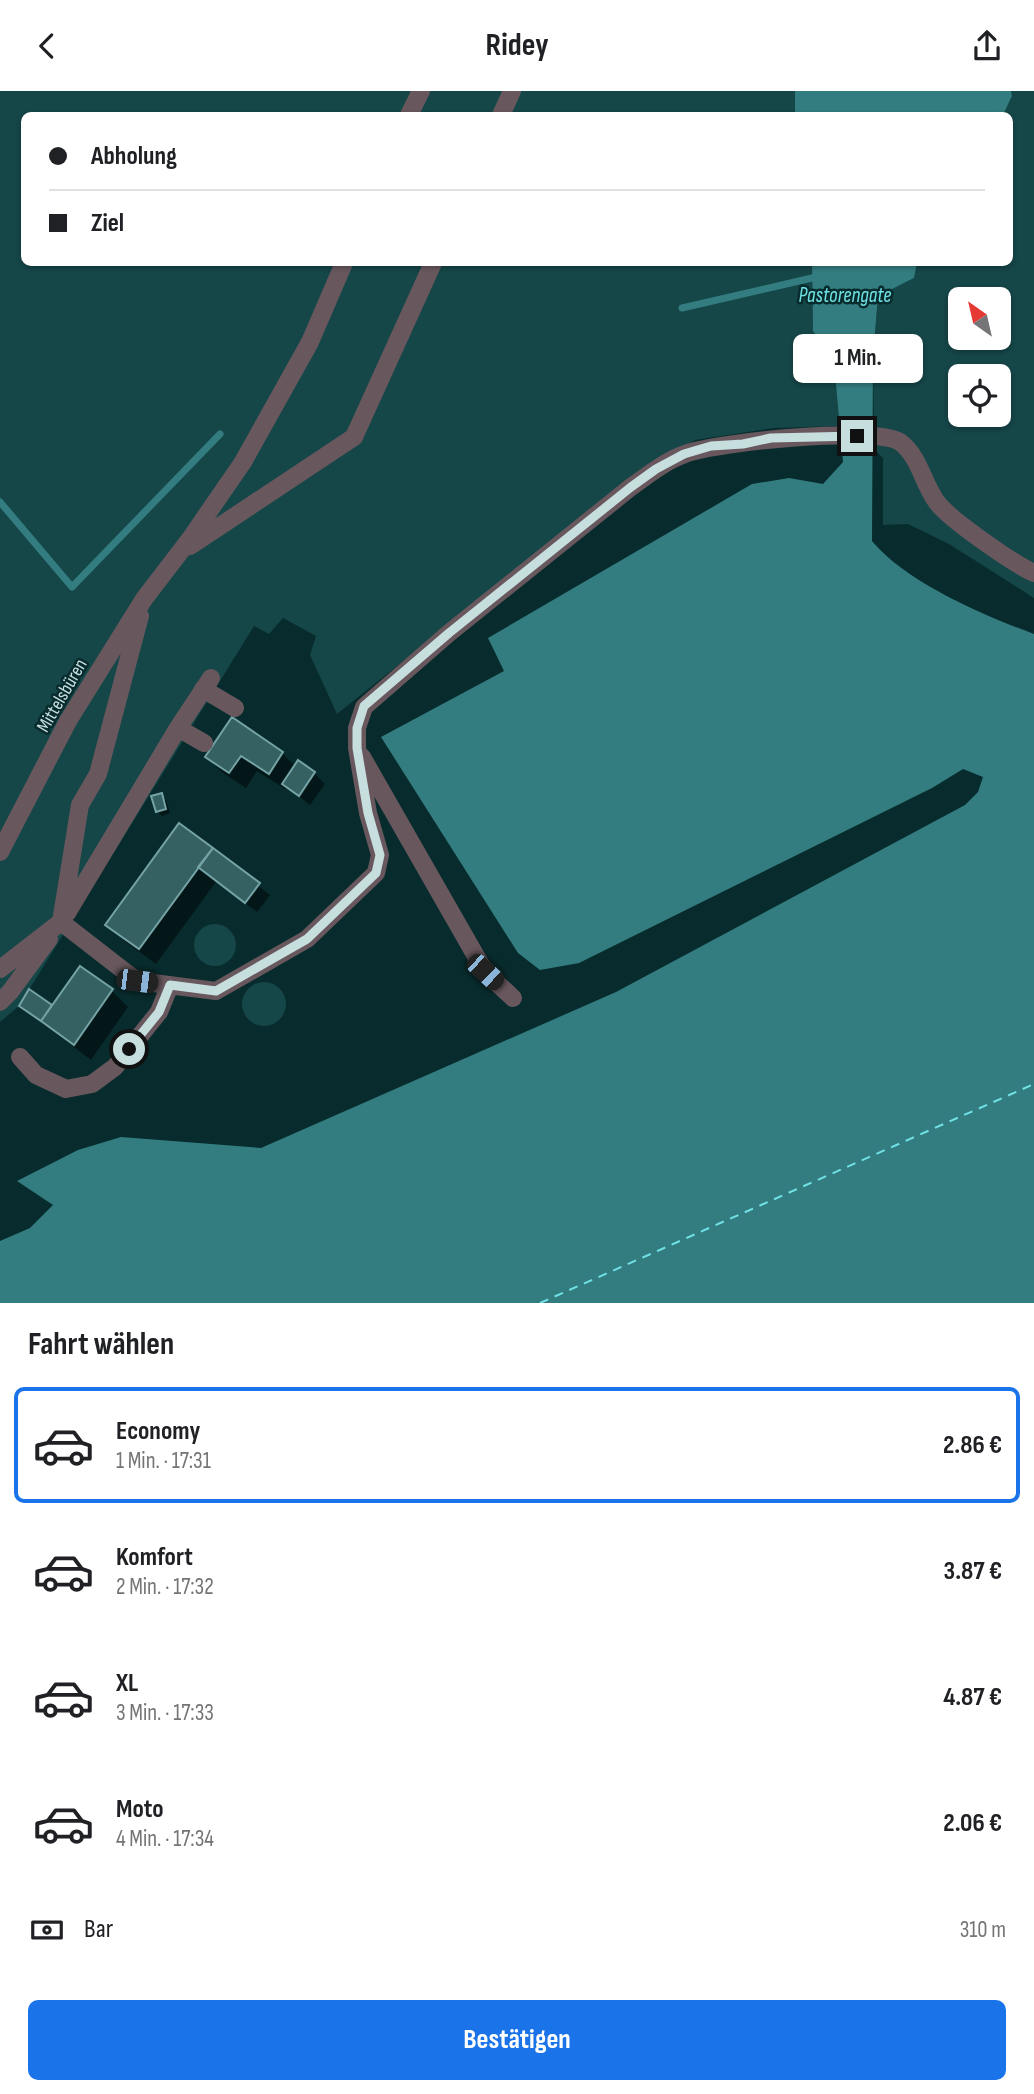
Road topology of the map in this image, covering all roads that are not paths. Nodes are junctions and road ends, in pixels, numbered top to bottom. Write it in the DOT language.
graph roads {
  1 [pos="421,91"];
  2 [pos="512,91"];
  3 [pos="410,112"];
  4 [pos="502,112"];
  5 [pos="343,266"];
  6 [pos="432,266"];
  7 [pos="174,560"];
  8 [pos="1034,573"];
  9 [pos="144,599"];
  10 [pos="235,708"];
  11 [pos="178,728"];
  12 [pos="204,743"];
  13 [pos="357,748"];
  14 [pos="0,852"];
  15 [pos="61,922"];
  16 [pos="0,969"];
  17 [pos="170,985"];
  18 [pos="513,997"];
  19 [pos="0,1002"];
  20 [pos="20,1057"];
  1 -- 3 [label="street"];
  2 -- 4 [label="street"];
  5 -- 7 [label="street, Mittelsbüren"];
  6 -- 7 [label="street"];
  7 -- 9 [label="street, Mittelsbüren"];
  8 -- 13 [label="street"];
  9 -- 14 [label="street, Mittelsbüren"];
  9 -- 15 [label="street"];
  10 -- 11 [label="street"];
  11 -- 12 [label="street"];
  11 -- 15 [label="street"];
  13 -- 17 [label="street"];
  13 -- 18 [label="street"];
  15 -- 16 [label="street"];
  15 -- 17 [label="street"];
  15 -- 19 [label="street"];
  17 -- 20 [label="street"];
}
